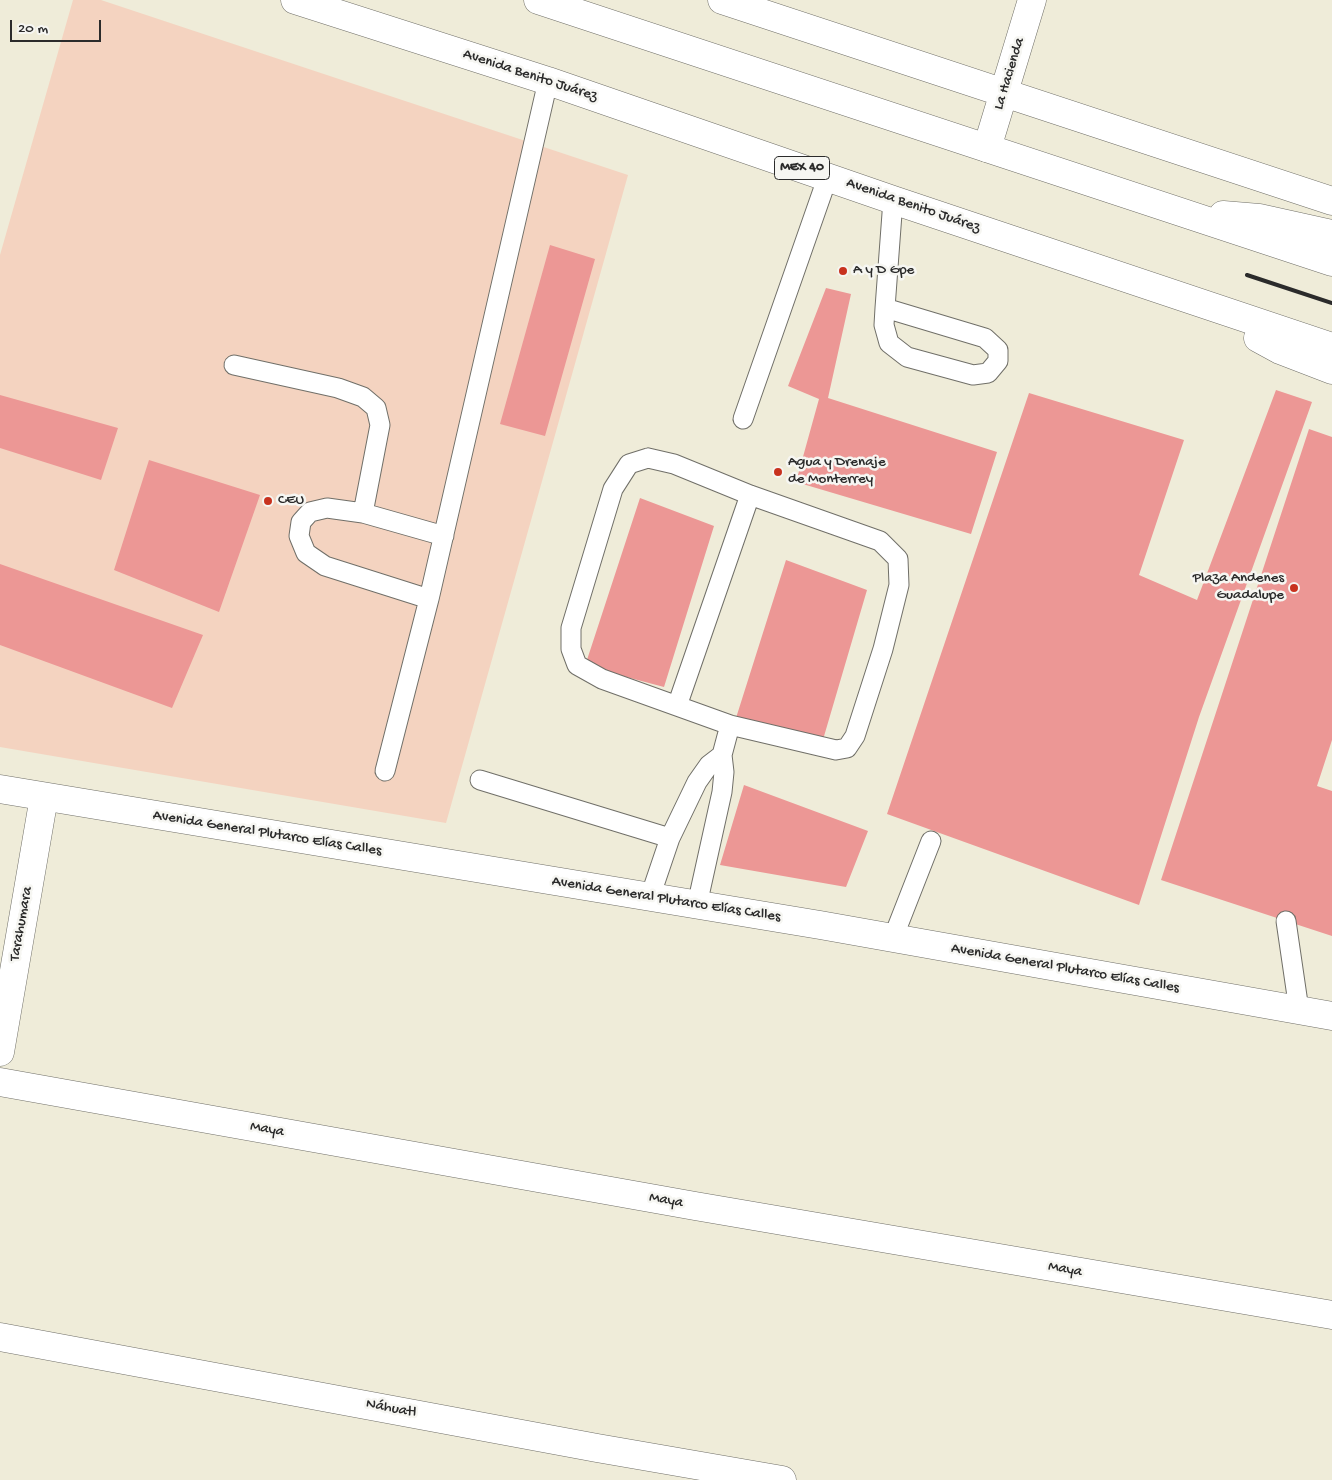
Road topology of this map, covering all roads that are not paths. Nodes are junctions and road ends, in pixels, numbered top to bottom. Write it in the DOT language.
graph roads {
  1 [pos="295,0"];
  2 [pos="538,0"];
  3 [pos="722,0"];
  4 [pos="1032,0"];
  5 [pos="548,81"];
  6 [pos="1005,92"];
  7 [pos="987,148"];
  8 [pos="828,176"];
  9 [pos="893,200"];
  10 [pos="1332,201"];
  11 [pos="1173,210"];
  12 [pos="1332,234"];
  13 [pos="1332,262"];
  14 [pos="1191,301"];
  15 [pos="884,308"];
  16 [pos="1332,331"];
  17 [pos="1332,347"];
  18 [pos="234,365"];
  19 [pos="1332,370"];
  20 [pos="743,419"];
  21 [pos="750,495"];
  22 [pos="362,513"];
  23 [pos="444,536"];
  24 [pos="429,599"];
  25 [pos="678,706"];
  26 [pos="730,725"];
  27 [pos="722,755"];
  28 [pos="385,771"];
  29 [pos="480,780"];
  30 [pos="0,789"];
  31 [pos="44,796"];
  32 [pos="670,838"];
  33 [pos="931,841"];
  34 [pos="650,897"];
  35 [pos="697,905"];
  36 [pos="1286,921"];
  37 [pos="893,938"];
  38 [pos="1299,1010"];
  39 [pos="1332,1016"];
  40 [pos="0,1052"];
  41 [pos="0,1082"];
  42 [pos="1332,1315"];
  43 [pos="0,1337"];
  44 [pos="782,1480"];
  1 -- 5 [label="street, Avenida Benito Juárez / MEX 40"];
  2 -- 7 [label="street"];
  3 -- 6 [label="street"];
  4 -- 6 [label="street, La Hacienda"];
  5 -- 8 [label="street, Avenida Benito Juárez / MEX 40"];
  5 -- 23 [label="lane"];
  6 -- 7 [label="street, La Hacienda"];
  6 -- 10 [label="street"];
  7 -- 11 [label="street"];
  8 -- 9 [label="street, Avenida Benito Juárez / MEX 40"];
  8 -- 20 [label="lane"];
  9 -- 14 [label="street, Avenida Benito Juárez / MEX 40"];
  9 -- 15 [label="lane"];
  11 -- 12 [label="street"];
  11 -- 13 [label="street"];
  14 -- 16 [label="street"];
  14 -- 17 [label="street, Avenida Benito Juárez / MEX 40"];
  14 -- 19 [label="street"];
  15 -- 15 [label="lane"];
  18 -- 22 [label="lane"];
  21 -- 25 [label="lane"];
  21 -- 25 [label="lane"];
  21 -- 26 [label="lane"];
  22 -- 23 [label="lane"];
  22 -- 24 [label="lane"];
  23 -- 24 [label="lane"];
  24 -- 28 [label="lane"];
  25 -- 26 [label="lane"];
  26 -- 27 [label="lane"];
  27 -- 32 [label="lane"];
  27 -- 35 [label="lane"];
  29 -- 32 [label="lane"];
  30 -- 31 [label="street, Avenida General Plutarco Elías Calles"];
  31 -- 34 [label="street, Avenida General Plutarco Elías Calles"];
  31 -- 40 [label="street, Tarahumara"];
  32 -- 34 [label="lane"];
  33 -- 37 [label="lane"];
  34 -- 35 [label="street, Avenida General Plutarco Elías Calles"];
  35 -- 37 [label="street, Avenida General Plutarco Elías Calles"];
  36 -- 38 [label="lane"];
  37 -- 38 [label="street, Avenida General Plutarco Elías Calles"];
  38 -- 39 [label="street, Avenida General Plutarco Elías Calles"];
  41 -- 42 [label="street, Maya"];
  43 -- 44 [label="street, Náhuatl"];
}
